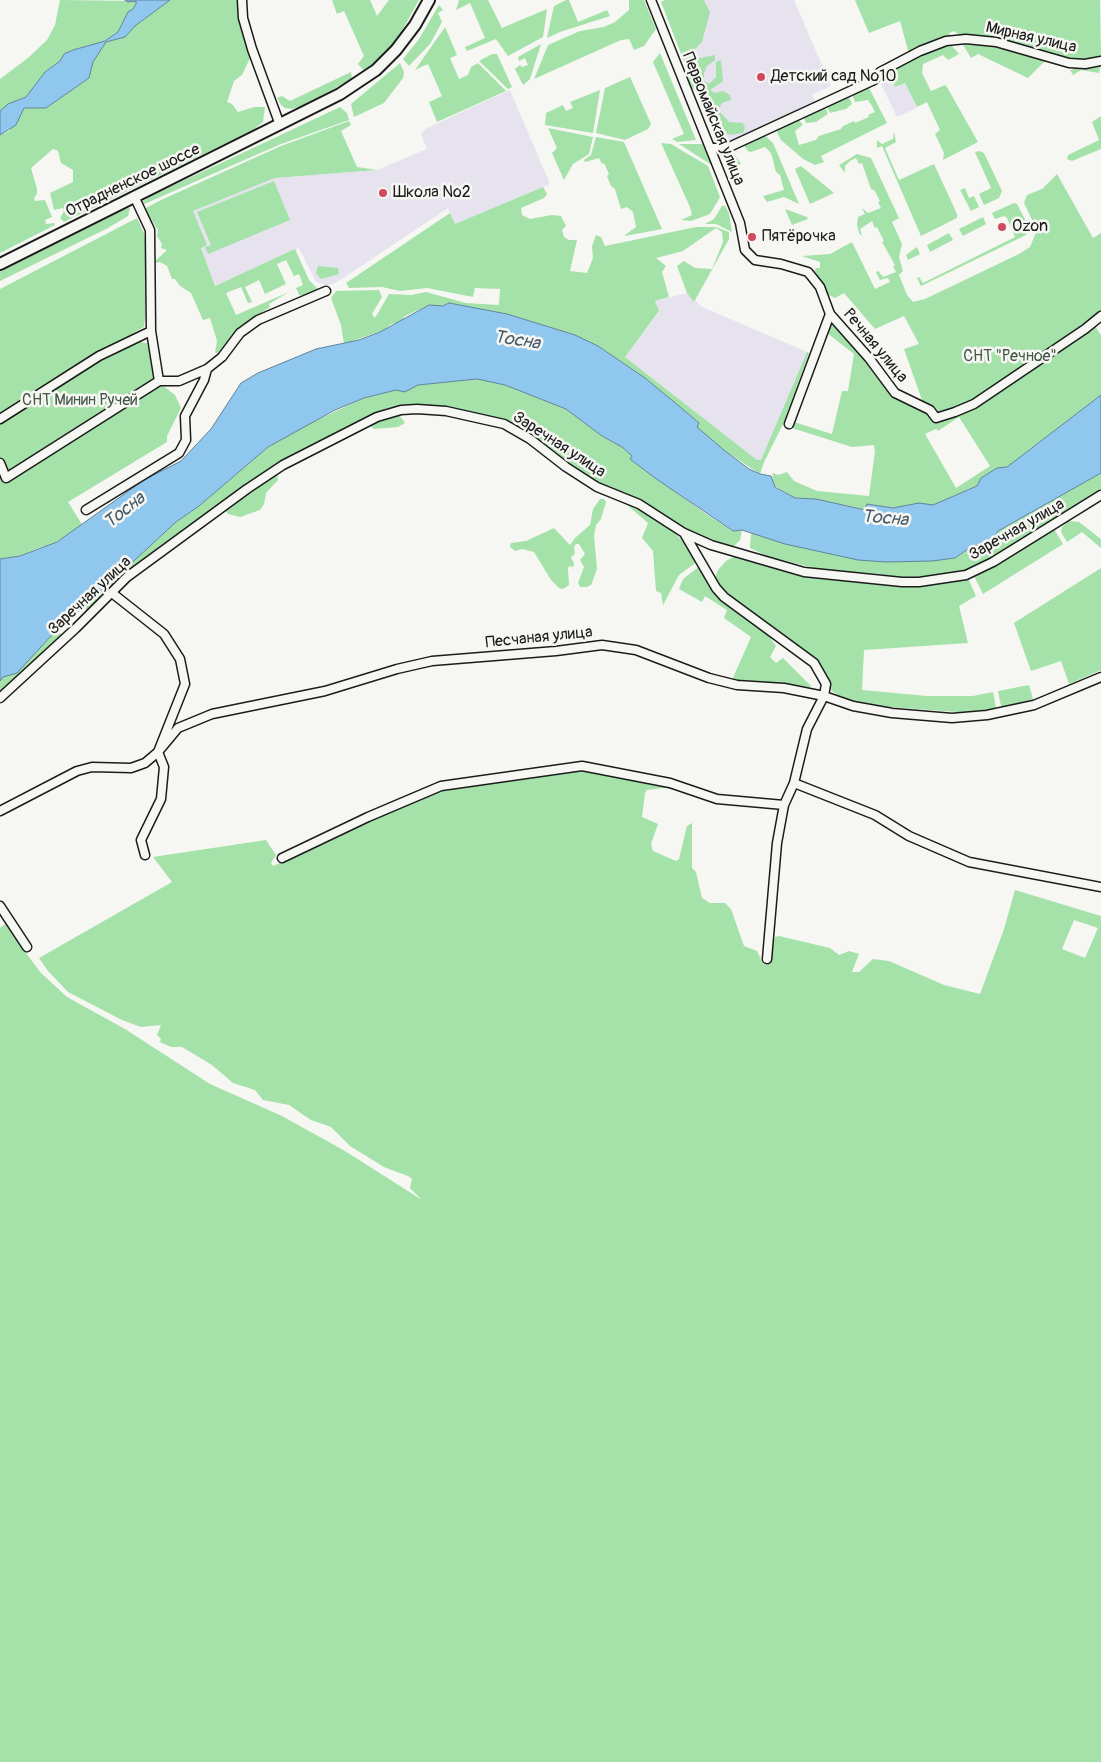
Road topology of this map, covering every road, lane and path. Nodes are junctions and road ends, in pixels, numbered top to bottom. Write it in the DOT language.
graph roads {
  1 [pos="242,0"];
  2 [pos="430,0"];
  3 [pos="651,0"];
  4 [pos="1101,61"];
  5 [pos="280,125"];
  6 [pos="710,148"];
  7 [pos="134,196"];
  8 [pos="0,264"];
  9 [pos="326,291"];
  10 [pos="830,314"];
  11 [pos="1101,316"];
  12 [pos="151,330"];
  13 [pos="207,369"];
  14 [pos="159,381"];
  15 [pos="0,419"];
  16 [pos="789,424"];
  17 [pos="0,463"];
  18 [pos="1101,495"];
  19 [pos="86,510"];
  20 [pos="684,534"];
  21 [pos="112,593"];
  22 [pos="1101,677"];
  23 [pos="824,696"];
  24 [pos="0,698"];
  25 [pos="158,752"];
  26 [pos="794,783"];
  27 [pos="784,805"];
  28 [pos="0,812"];
  29 [pos="145,855"];
  30 [pos="282,858"];
  31 [pos="1101,887"];
  32 [pos="0,906"];
  33 [pos="26,947"];
  34 [pos="767,959"];
  1 -- 5 [label="street"];
  2 -- 5 [label="main road, Отрадненское шоссе"];
  3 -- 6 [label="street, Первомайская улица"];
  4 -- 6 [label="street, Мирная улица"];
  5 -- 7 [label="main road, Отрадненское шоссе"];
  6 -- 10 [label="street, Первомайская улица"];
  7 -- 8 [label="main road, Отрадненское шоссе"];
  7 -- 12 [label="street"];
  9 -- 13 [label="street"];
  10 -- 11 [label="street, Речная улица"];
  10 -- 16 [label="street"];
  12 -- 14 [label="street"];
  12 -- 15 [label="street"];
  13 -- 14 [label="street"];
  13 -- 19 [label="street"];
  14 -- 17 [label="street"];
  18 -- 20 [label="street, Заречная улица"];
  20 -- 21 [label="street, Заречная улица"];
  20 -- 23 [label="street"];
  21 -- 24 [label="street, Заречная улица"];
  21 -- 25 [label="street"];
  22 -- 23 [label="street, Песчаная улица"];
  23 -- 25 [label="street, Песчаная улица"];
  23 -- 26 [label="street"];
  25 -- 28 [label="street, Песчаная улица"];
  25 -- 29 [label="street"];
  26 -- 27 [label="street"];
  26 -- 31 [label="street"];
  27 -- 30 [label="street"];
  27 -- 34 [label="street"];
  32 -- 33 [label="street"];
}
